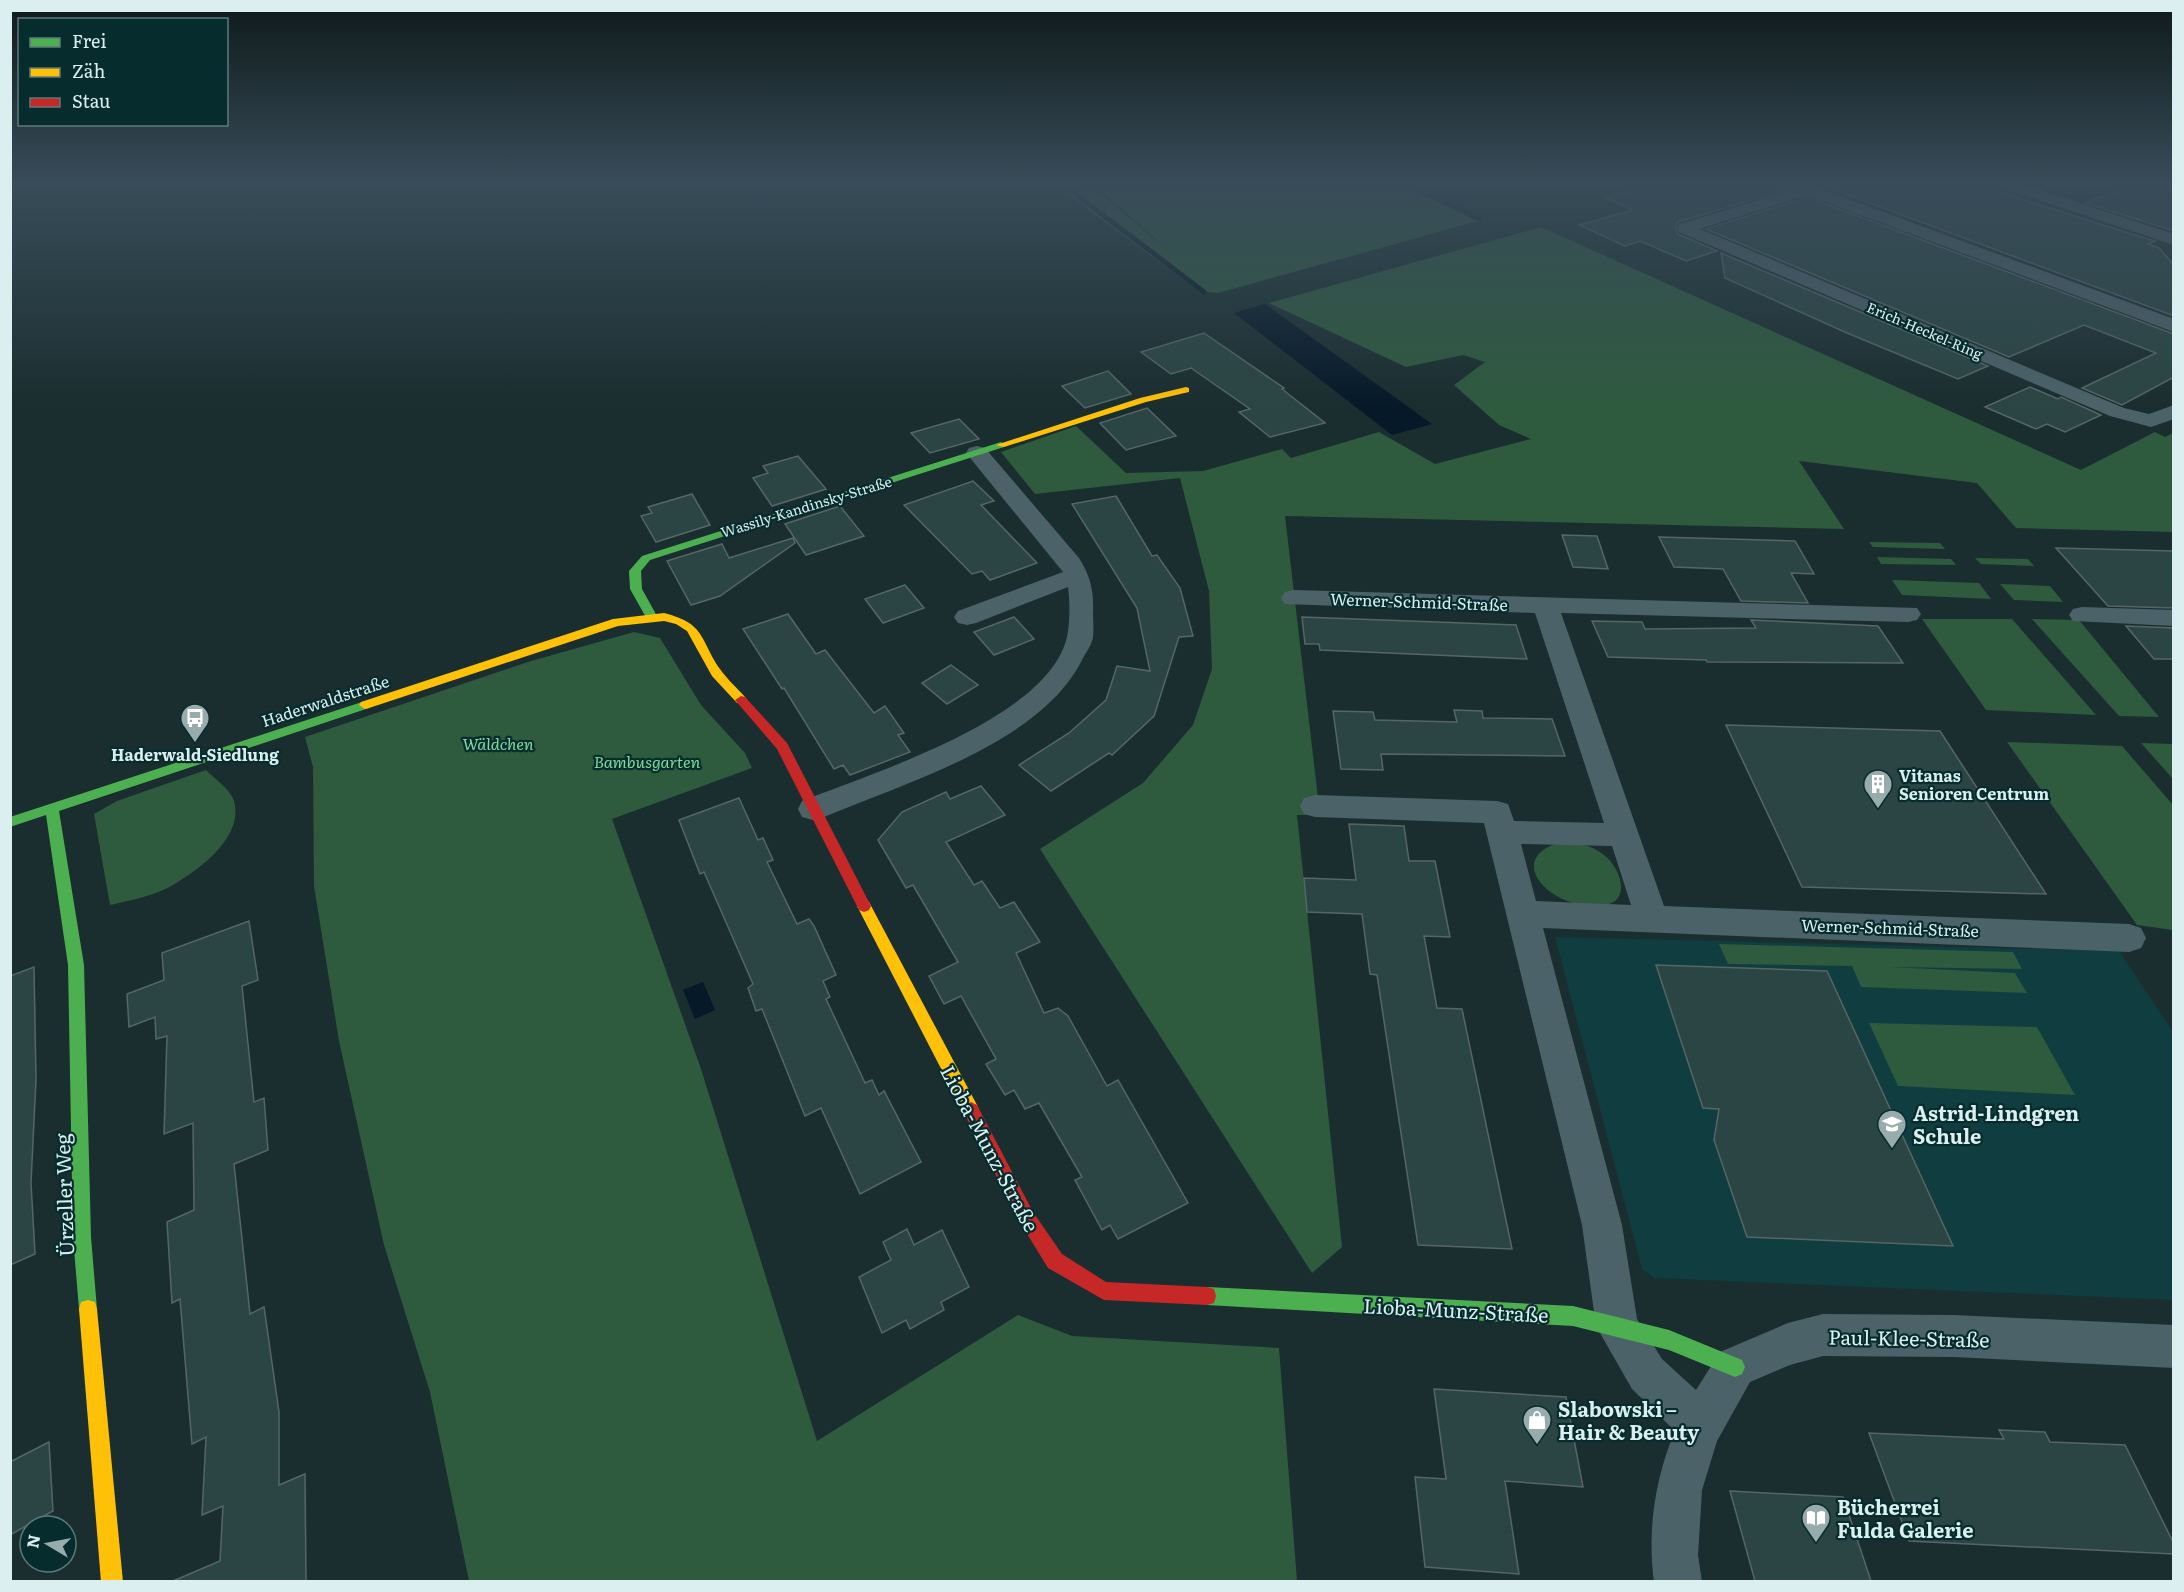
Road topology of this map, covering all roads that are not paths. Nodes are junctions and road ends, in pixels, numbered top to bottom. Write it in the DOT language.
graph roads {
  1 [pos="1754,257"];
  2 [pos="1992,257"];
  3 [pos="2174,326"];
  4 [pos="1186,390"];
  5 [pos="2174,411"];
  6 [pos="977,453"];
  7 [pos="1077,574"];
  8 [pos="1294,598"];
  9 [pos="1545,605"];
  10 [pos="1908,614"];
  11 [pos="2082,615"];
  12 [pos="651,616"];
  13 [pos="967,617"];
  14 [pos="2174,618"];
  15 [pos="1315,806"];
  16 [pos="52,808"];
  17 [pos="813,809"];
  18 [pos="10,822"];
  19 [pos="1502,831"];
  20 [pos="1624,835"];
  21 [pos="1524,914"];
  22 [pos="1652,918"];
  23 [pos="2129,938"];
  24 [pos="1617,1326"];
  25 [pos="2174,1347"];
  26 [pos="1735,1367"];
  27 [pos="1701,1425"];
  28 [pos="112,1581"];
  29 [pos="1678,1581"];
  1 -- 5 [label="street, Erich-Heckel-Ring"];
  2 -- 3 [label="street"];
  4 -- 6 [label="street, Wassily-Kandinsky-Straße"];
  6 -- 7 [label="street"];
  6 -- 12 [label="street, Wassily-Kandinsky-Straße"];
  7 -- 13 [label="street"];
  7 -- 17 [label="street"];
  8 -- 9 [label="street, Werner-Schmid-Straße"];
  9 -- 10 [label="street, Werner-Schmid-Straße"];
  9 -- 20 [label="street"];
  11 -- 14 [label="street"];
  12 -- 16 [label="street, Haderwaldstraße"];
  12 -- 17 [label="street, Lioba-Munz-Straße"];
  15 -- 19 [label="street"];
  16 -- 18 [label="street, Haderwaldstraße"];
  16 -- 28 [label="street, Ürzeller Weg"];
  17 -- 24 [label="street, Lioba-Munz-Straße"];
  19 -- 20 [label="street"];
  19 -- 21 [label="street"];
  20 -- 22 [label="street"];
  21 -- 22 [label="street, Werner-Schmid-Straße"];
  21 -- 24 [label="street"];
  22 -- 23 [label="street, Werner-Schmid-Straße"];
  24 -- 26 [label="street, Lioba-Munz-Straße"];
  24 -- 27 [label="street"];
  25 -- 26 [label="street, Paul-Klee-Straße"];
  26 -- 27 [label="street"];
  27 -- 29 [label="street"];
}
